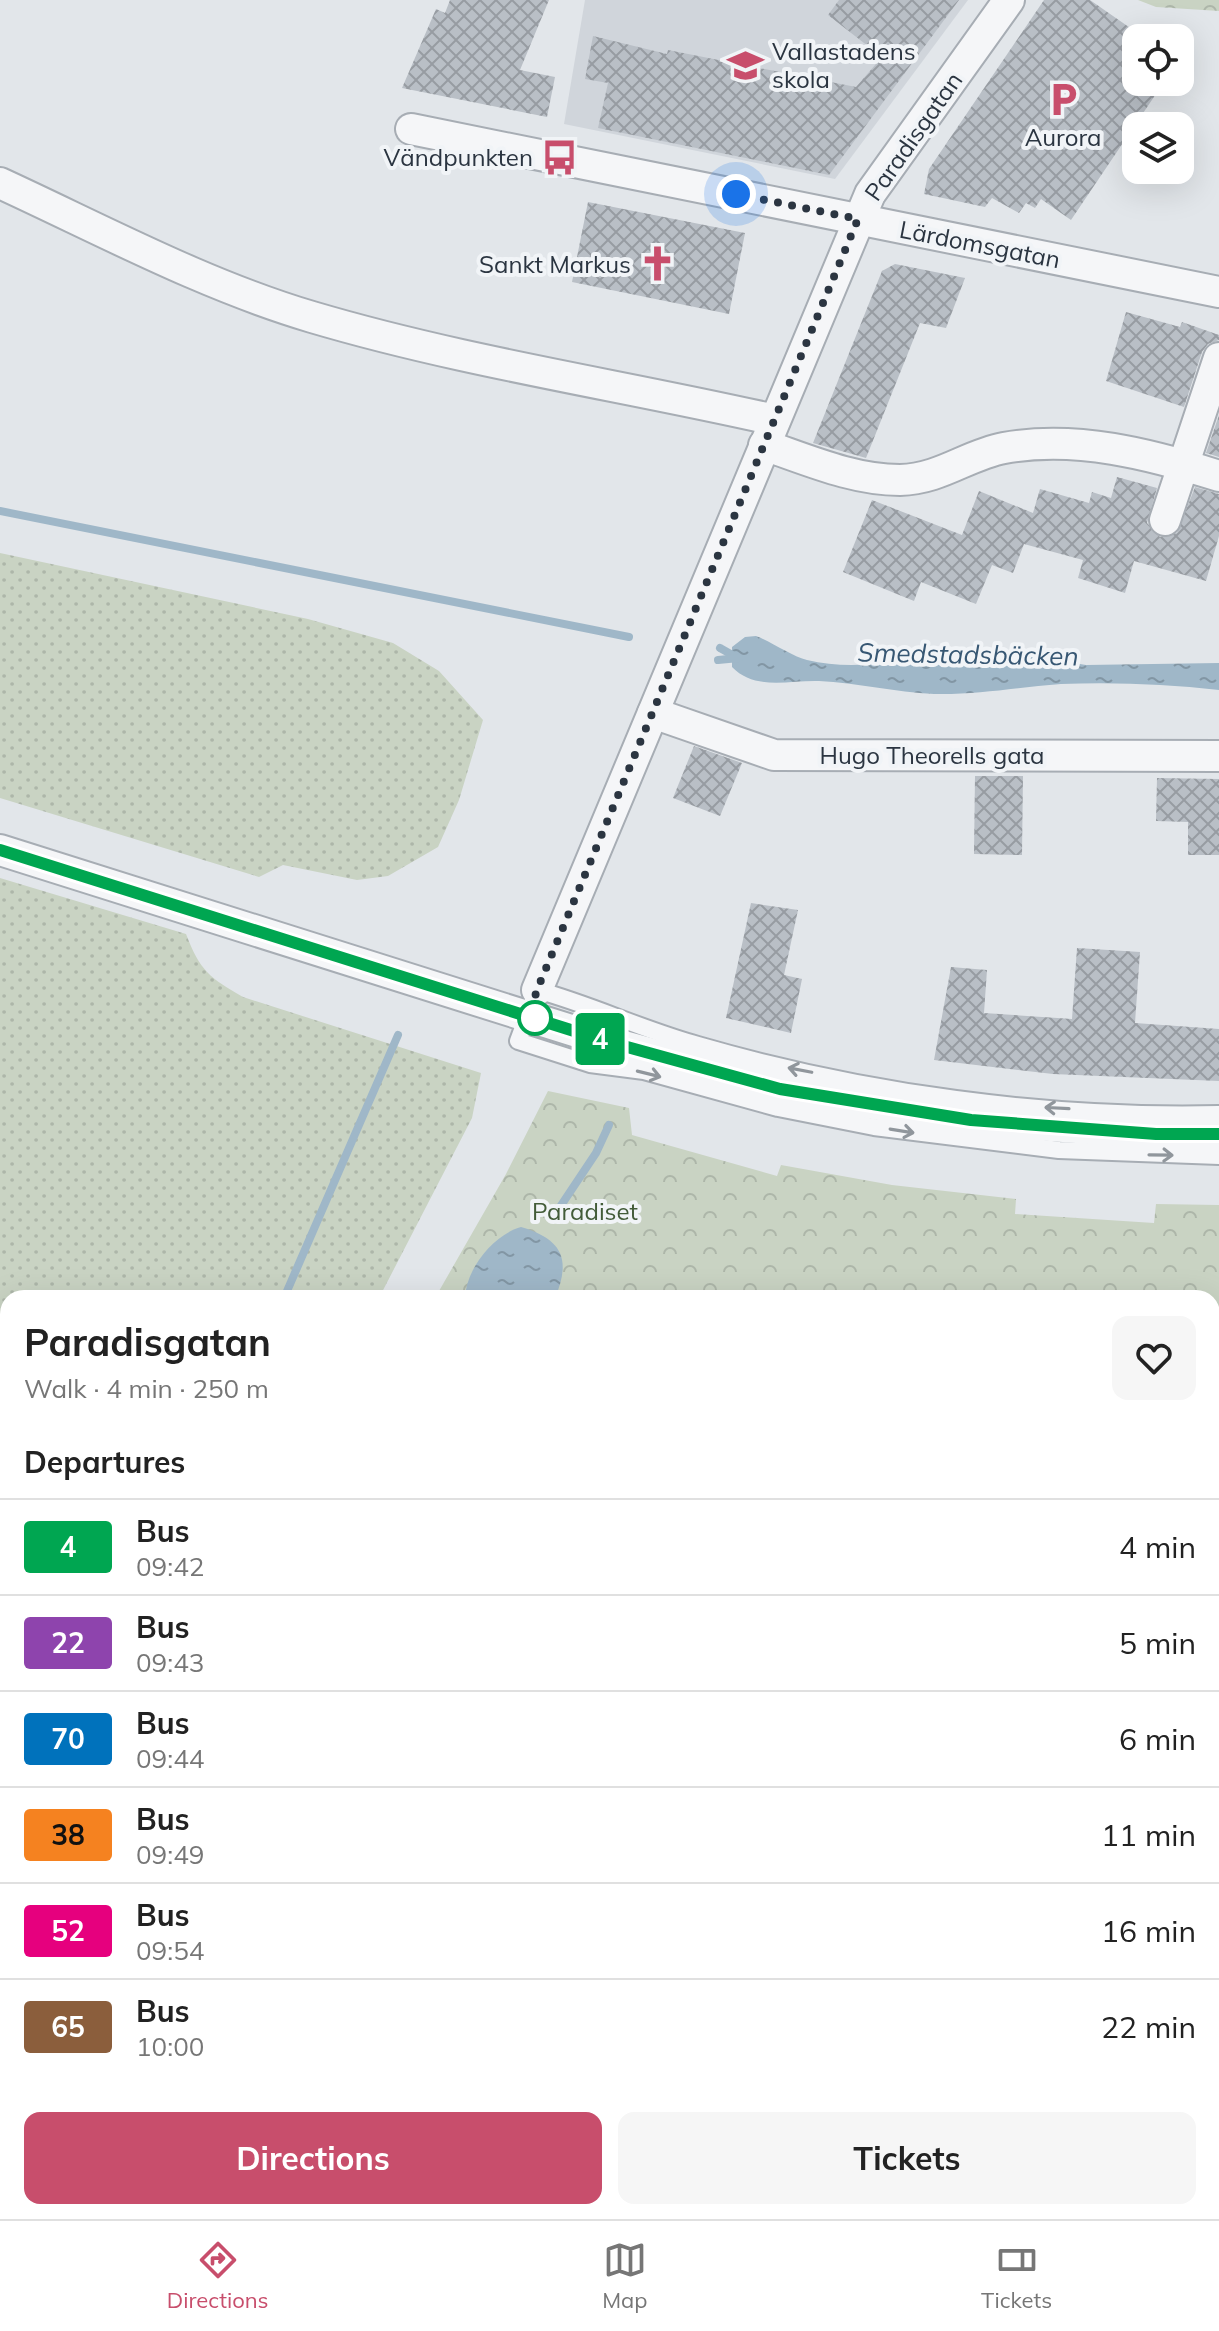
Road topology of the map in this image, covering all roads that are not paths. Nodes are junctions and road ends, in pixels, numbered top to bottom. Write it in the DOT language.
graph roads {
  1 [pos="1009,0"];
  2 [pos="411,129"];
  3 [pos="0,183"];
  4 [pos="858,219"];
  5 [pos="1219,292"];
  6 [pos="1219,358"];
  7 [pos="770,433"];
  8 [pos="1184,465"];
  9 [pos="1219,476"];
  10 [pos="1165,520"];
  11 [pos="653,713"];
  12 [pos="1219,756"];
  13 [pos="0,850"];
  14 [pos="533,1003"];
  15 [pos="1219,1114"];
  16 [pos="1219,1134"];
  17 [pos="1219,1156"];
  1 -- 4 [label="street, Paradisgatan"];
  2 -- 4 [label="street, Lärdomsgatan"];
  3 -- 7 [label="street"];
  4 -- 5 [label="street, Lärdomsgatan"];
  4 -- 7 [label="street, Paradisgatan"];
  6 -- 8 [label="street"];
  7 -- 8 [label="street"];
  7 -- 11 [label="street, Paradisgatan"];
  8 -- 9 [label="street"];
  8 -- 10 [label="street"];
  11 -- 12 [label="street, Hugo Theorells gata"];
  11 -- 14 [label="street, Paradisgatan"];
  13 -- 14 [label="street"];
  15 -- 14 [label="lane, one-way"];
  14 -- 16 [label="street"];
  14 -- 17 [label="lane, one-way"];
}
